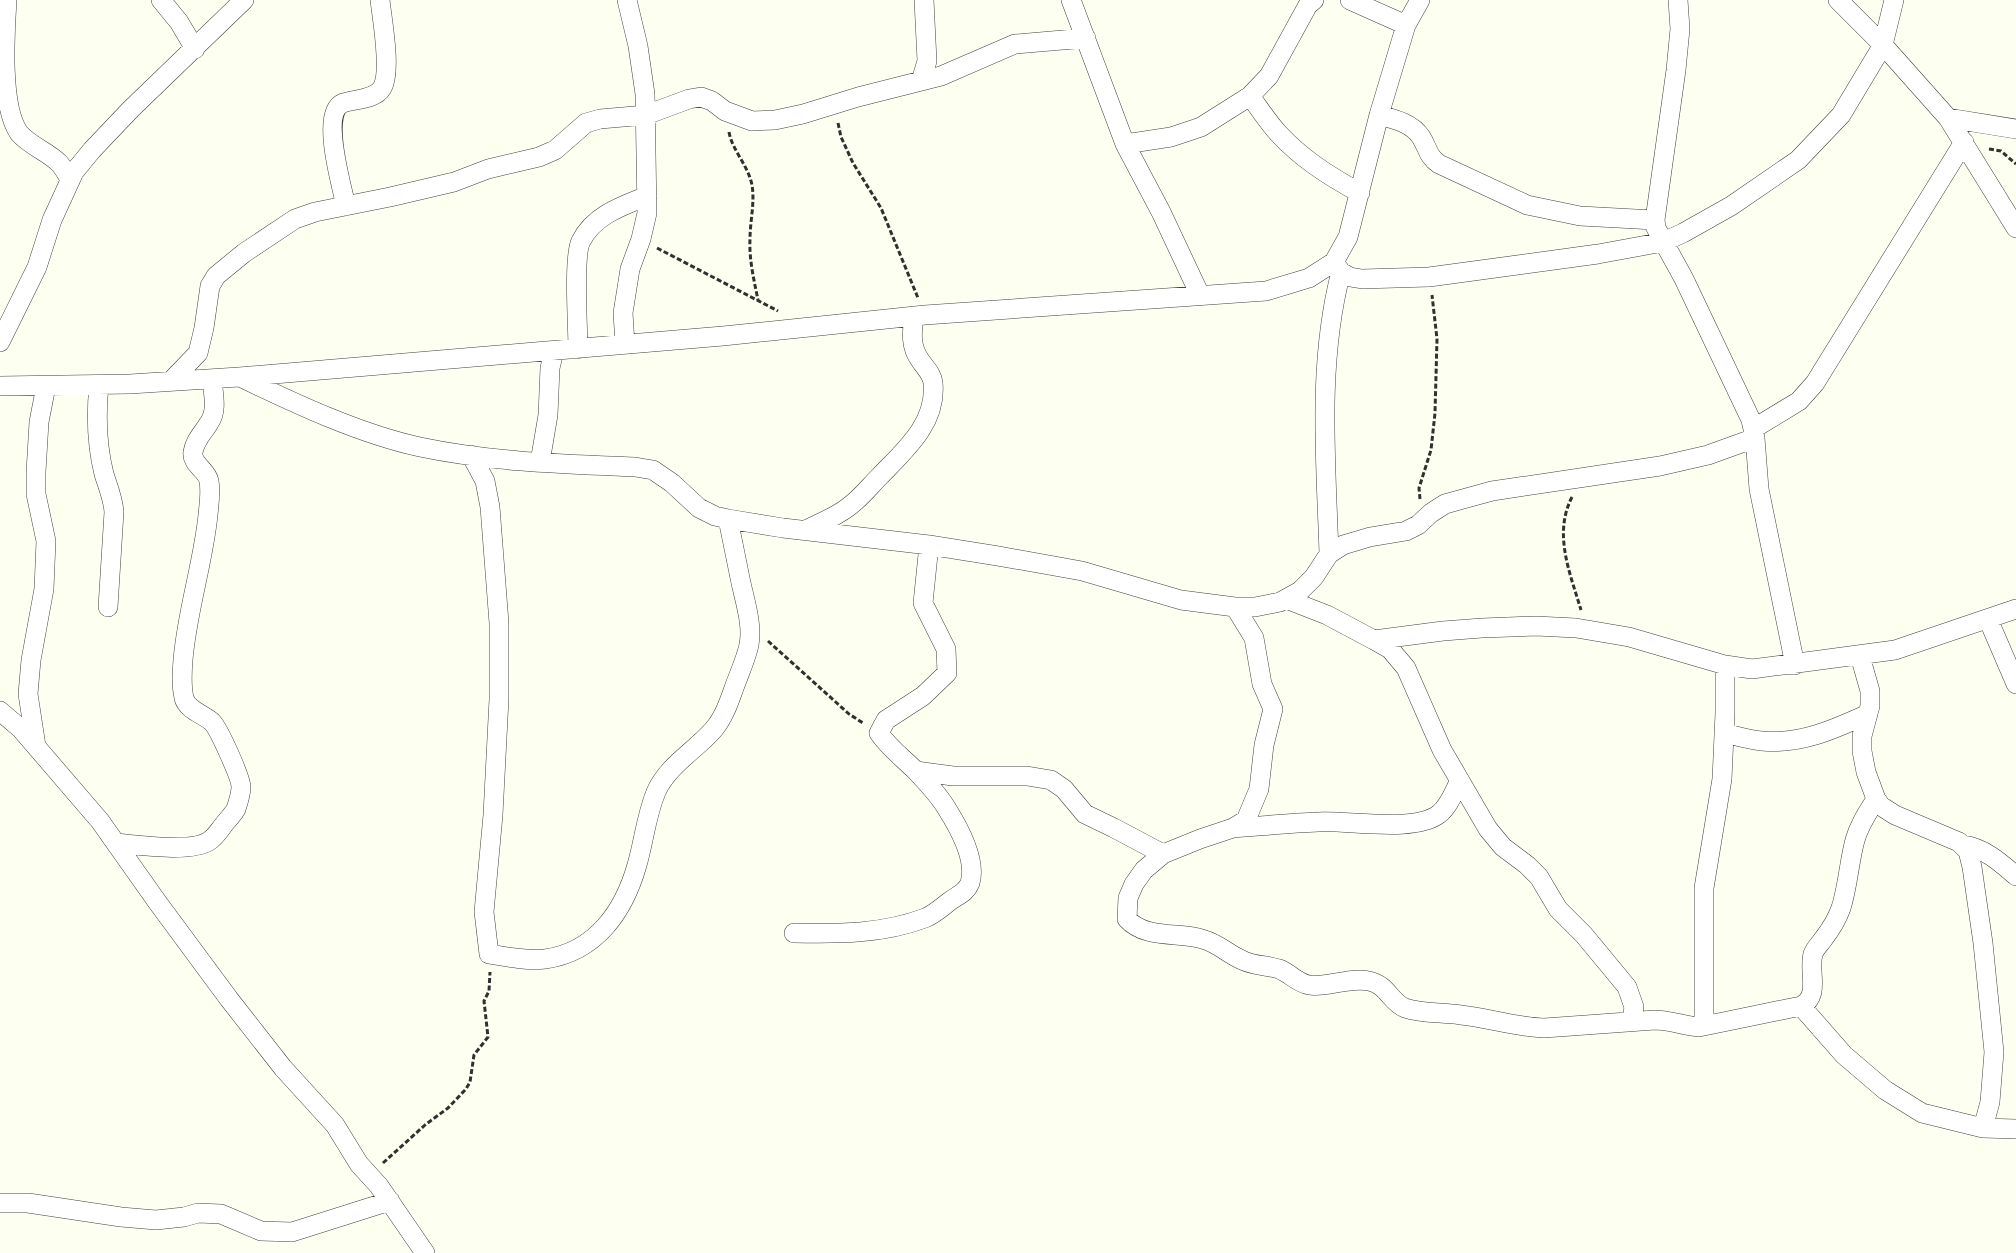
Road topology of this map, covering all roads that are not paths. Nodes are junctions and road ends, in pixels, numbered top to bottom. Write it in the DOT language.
graph roads {
  1 [pos="7,0"];
  2 [pos="161,0"];
  3 [pos="244,0"];
  4 [pos="380,0"];
  5 [pos="627,0"];
  6 [pos="924,0"];
  7 [pos="1071,0"];
  8 [pos="1314,0"];
  9 [pos="1350,0"];
  10 [pos="1420,0"];
  11 [pos="1678,0"];
  12 [pos="1838,0"];
  13 [pos="1894,0"];
  14 [pos="1406,25"];
  15 [pos="1086,38"];
  16 [pos="1883,45"];
  17 [pos="195,49"];
  18 [pos="920,80"];
  19 [pos="1250,96"];
  20 [pos="646,115"];
  21 [pos="1379,115"];
  22 [pos="1948,118"];
  23 [pos="2016,129"];
  24 [pos="1125,144"];
  25 [pos="1967,149"];
  26 [pos="70,179"];
  27 [pos="1360,193"];
  28 [pos="647,196"];
  29 [pos="346,206"];
  30 [pos="1655,220"];
  31 [pos="2016,228"];
  32 [pos="1664,242"];
  33 [pos="1338,267"];
  34 [pos="1200,295"];
  35 [pos="919,315"];
  36 [pos="0,342"];
  37 [pos="625,344"];
  38 [pos="578,348"];
  39 [pos="554,350"];
  40 [pos="239,377"];
  41 [pos="212,379"];
  42 [pos="171,381"];
  43 [pos="99,385"];
  44 [pos="0,386"];
  45 [pos="46,386"];
  46 [pos="1754,434"];
  47 [pos="471,455"];
  48 [pos="540,462"];
  49 [pos="728,519"];
  50 [pos="806,530"];
  51 [pos="929,545"];
  52 [pos="1330,554"];
  53 [pos="1286,599"];
  54 [pos="108,607"];
  55 [pos="1235,607"];
  56 [pos="2016,609"];
  57 [pos="1988,619"];
  58 [pos="1374,640"];
  59 [pos="1860,656"];
  60 [pos="1724,665"];
  61 [pos="1795,665"];
  62 [pos="2016,684"];
  63 [pos="0,712"];
  64 [pos="1868,714"];
  65 [pos="1724,733"];
  66 [pos="36,746"];
  67 [pos="916,771"];
  68 [pos="1459,782"];
  69 [pos="1876,798"];
  70 [pos="1233,828"];
  71 [pos="116,843"];
  72 [pos="1962,845"];
  73 [pos="1163,854"];
  74 [pos="2016,876"];
  75 [pos="794,933"];
  76 [pos="1801,1006"];
  77 [pos="1632,1020"];
  78 [pos="1704,1026"];
  79 [pos="1983,1128"];
  80 [pos="2016,1129"];
  81 [pos="390,1201"];
  82 [pos="0,1203"];
  83 [pos="425,1253"];
  1 -- 26 [label="street"];
  2 -- 17 [label="street"];
  3 -- 17 [label="street"];
  4 -- 29 [label="street"];
  5 -- 20 [label="street"];
  6 -- 18 [label="street"];
  7 -- 15 [label="street"];
  8 -- 19 [label="street"];
  9 -- 14 [label="street"];
  10 -- 14 [label="street"];
  11 -- 30 [label="street"];
  12 -- 16 [label="street"];
  13 -- 16 [label="street"];
  14 -- 21 [label="street"];
  15 -- 18 [label="street"];
  15 -- 24 [label="street"];
  16 -- 22 [label="street"];
  16 -- 32 [label="street"];
  17 -- 26 [label="street"];
  18 -- 20 [label="street"];
  19 -- 24 [label="street"];
  19 -- 27 [label="street"];
  20 -- 28 [label="street"];
  20 -- 29 [label="street"];
  21 -- 27 [label="street"];
  21 -- 30 [label="street"];
  22 -- 23 [label="street"];
  22 -- 25 [label="street"];
  24 -- 34 [label="street"];
  25 -- 31 [label="street"];
  25 -- 46 [label="street"];
  26 -- 36 [label="street"];
  27 -- 33 [label="street"];
  28 -- 37 [label="street"];
  28 -- 38 [label="street"];
  29 -- 42 [label="street"];
  30 -- 32 [label="street"];
  32 -- 33 [label="street"];
  32 -- 46 [label="street"];
  33 -- 34 [label="street"];
  33 -- 52 [label="street"];
  34 -- 35 [label="street"];
  35 -- 37 [label="street"];
  35 -- 50 [label="street"];
  37 -- 38 [label="street"];
  38 -- 39 [label="street"];
  39 -- 40 [label="street"];
  39 -- 48 [label="street"];
  40 -- 41 [label="street"];
  40 -- 47 [label="street"];
  41 -- 42 [label="street"];
  41 -- 71 [label="street"];
  42 -- 43 [label="street"];
  43 -- 45 [label="street"];
  43 -- 54 [label="street"];
  44 -- 45 [label="street"];
  45 -- 66 [label="street"];
  46 -- 52 [label="street"];
  46 -- 61 [label="street"];
  47 -- 48 [label="street"];
  47 -- 49 [label="street"];
  48 -- 49 [label="street"];
  49 -- 50 [label="street"];
  50 -- 51 [label="street"];
  51 -- 55 [label="street"];
  51 -- 67 [label="street"];
  52 -- 53 [label="street"];
  53 -- 55 [label="street"];
  53 -- 58 [label="street"];
  55 -- 70 [label="street"];
  56 -- 57 [label="street"];
  57 -- 59 [label="street"];
  57 -- 62 [label="street"];
  58 -- 60 [label="street"];
  58 -- 68 [label="street"];
  59 -- 61 [label="street"];
  59 -- 64 [label="street"];
  60 -- 61 [label="street"];
  60 -- 65 [label="street"];
  63 -- 66 [label="street"];
  64 -- 65 [label="street"];
  64 -- 69 [label="street"];
  65 -- 78 [label="street"];
  66 -- 71 [label="street"];
  67 -- 73 [label="street"];
  67 -- 75 [label="street"];
  68 -- 70 [label="street"];
  68 -- 77 [label="street"];
  69 -- 72 [label="street"];
  69 -- 76 [label="street"];
  70 -- 73 [label="street"];
  71 -- 81 [label="street"];
  72 -- 74 [label="street"];
  72 -- 79 [label="street"];
  73 -- 77 [label="street"];
  76 -- 78 [label="street"];
  76 -- 79 [label="street"];
  77 -- 78 [label="street"];
  79 -- 80 [label="street"];
  81 -- 82 [label="street"];
  81 -- 83 [label="street"];
}
